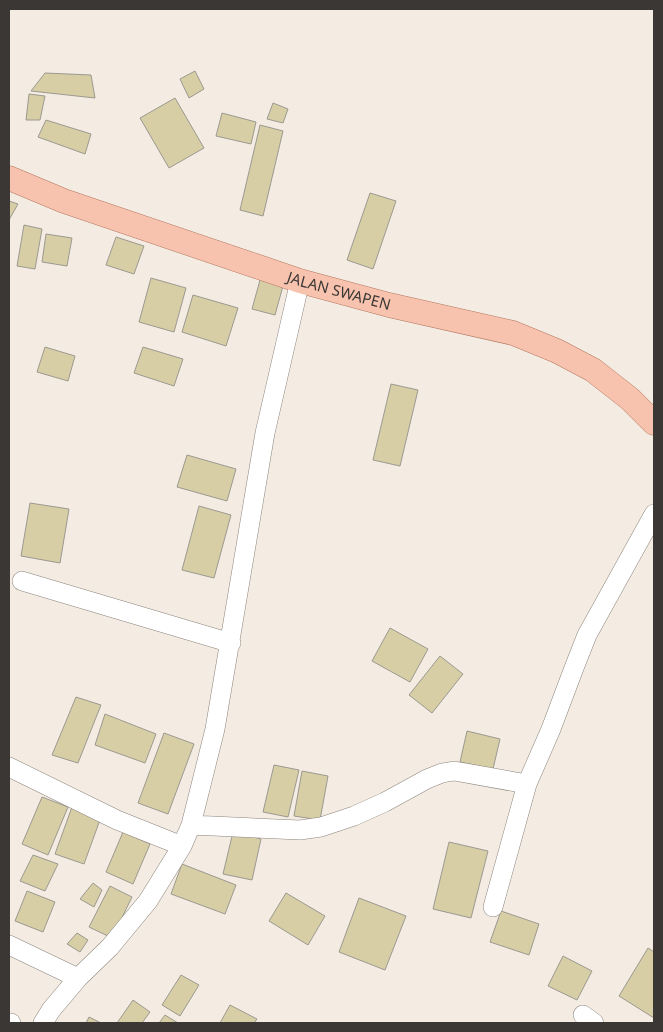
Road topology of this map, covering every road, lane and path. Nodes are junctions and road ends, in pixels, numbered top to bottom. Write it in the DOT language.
graph roads {
  1 [pos="9,178"];
  2 [pos="300,281"];
  3 [pos="654,422"];
  4 [pos="654,514"];
  5 [pos="22,581"];
  6 [pos="231,643"];
  7 [pos="9,767"];
  8 [pos="527,784"];
  9 [pos="191,825"];
  10 [pos="182,846"];
  11 [pos="493,907"];
  12 [pos="9,945"];
  13 [pos="78,978"];
  14 [pos="43,1023"];
  1 -- 2 [label="main road, JALAN SWAPEN"];
  2 -- 3 [label="main road, JALAN SWAPEN"];
  2 -- 6 [label="street"];
  4 -- 8 [label="street"];
  5 -- 6 [label="street"];
  6 -- 9 [label="street"];
  7 -- 10 [label="street"];
  8 -- 9 [label="street"];
  8 -- 11 [label="street"];
  9 -- 10 [label="street"];
  10 -- 13 [label="street"];
  12 -- 13 [label="street"];
  13 -- 14 [label="street"];
}
